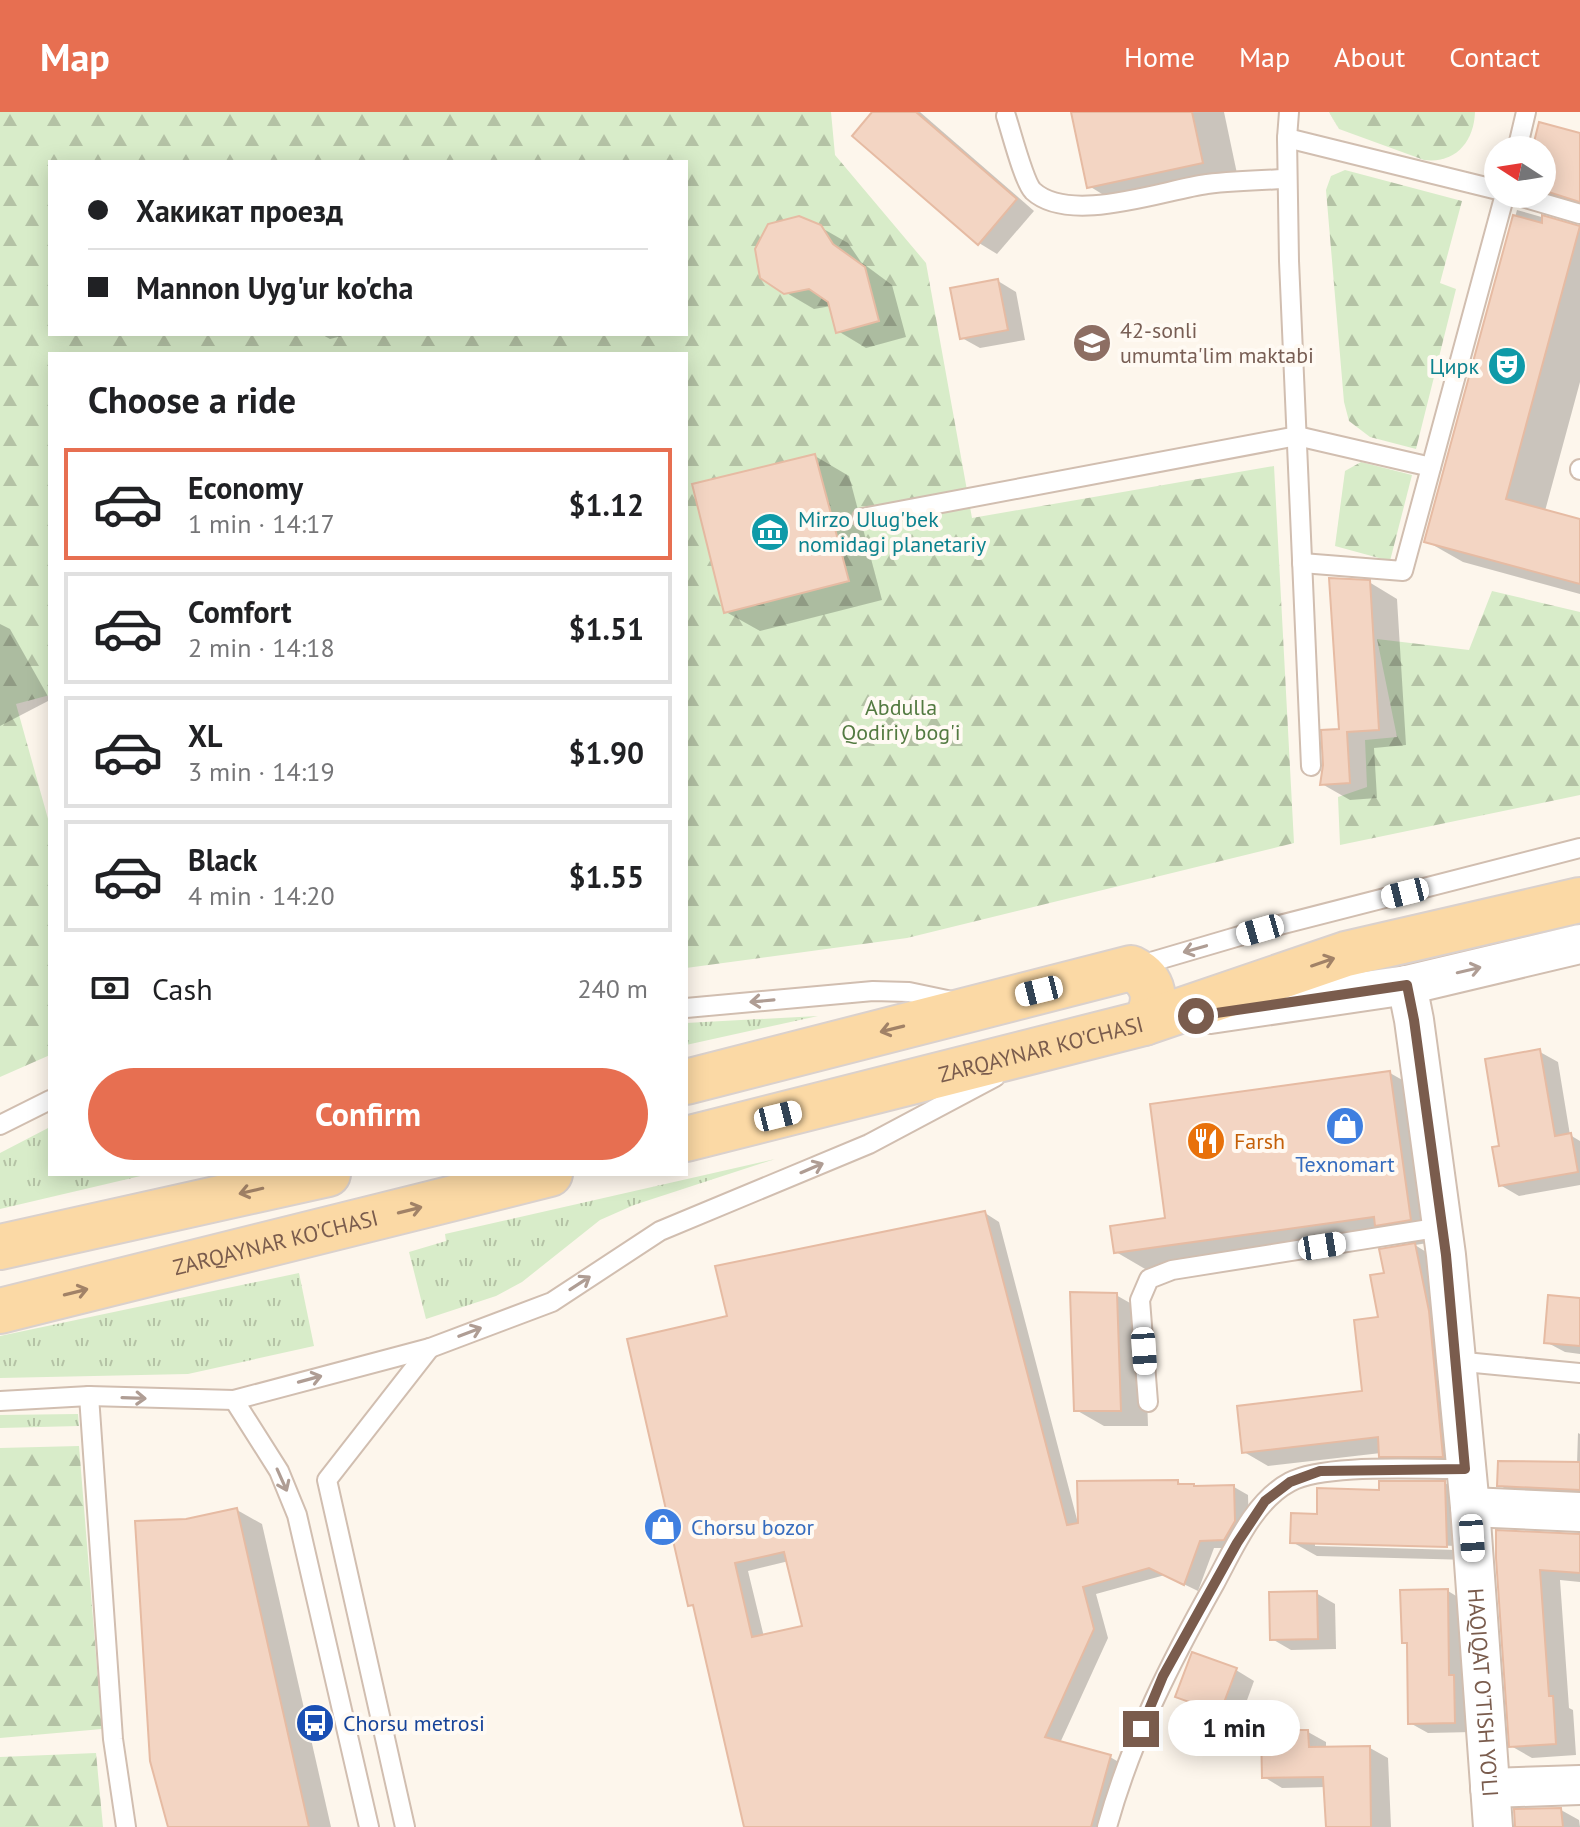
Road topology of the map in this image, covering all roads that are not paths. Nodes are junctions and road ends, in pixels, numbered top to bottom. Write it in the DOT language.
graph roads {
  1 [pos="1289,112"];
  2 [pos="1526,112"];
  3 [pos="1006,116"];
  4 [pos="1520,136"];
  5 [pos="1287,138"];
  6 [pos="1287,179"];
  7 [pos="1484,187"];
  8 [pos="1556,207"];
  9 [pos="1501,208"];
  10 [pos="1580,214"];
  11 [pos="1297,436"];
  12 [pos="1431,467"];
  13 [pos="862,518"];
  14 [pos="1302,563"];
  15 [pos="1311,766"];
  16 [pos="1580,848"];
  17 [pos="1580,900"];
  18 [pos="1580,944"];
  19 [pos="1131,968"];
  20 [pos="1407,985"];
  21 [pos="978,1006"];
  22 [pos="688,1008"];
  23 [pos="1144,1023"];
  24 [pos="1055,1046"];
  25 [pos="688,1081"];
  26 [pos="48,1101"];
  27 [pos="0,1125"];
  28 [pos="688,1138"];
  29 [pos="319,1176"];
  30 [pos="542,1176"];
  31 [pos="1442,1227"];
  32 [pos="0,1247"];
  33 [pos="0,1311"];
  34 [pos="430,1348"];
  35 [pos="1454,1361"];
  36 [pos="1580,1373"];
  37 [pos="89,1396"];
  38 [pos="234,1400"];
  39 [pos="0,1401"];
  40 [pos="1148,1402"];
  41 [pos="1465,1469"];
  42 [pos="1470,1507"];
  43 [pos="1580,1512"];
  44 [pos="334,1514"];
  45 [pos="298,1522"];
  46 [pos="1580,1785"];
  47 [pos="1490,1788"];
  48 [pos="126,1827"];
  49 [pos="369,1827"];
  50 [pos="405,1827"];
  51 [pos="1107,1827"];
  52 [pos="1493,1827"];
  1 -- 5 [label="lane"];
  2 -- 4 [label="lane"];
  3 -- 6 [label="lane"];
  5 -- 6 [label="lane"];
  5 -- 7 [label="lane"];
  6 -- 11 [label="lane"];
  8 -- 10 [label="lane"];
  9 -- 12 [label="lane"];
  11 -- 12 [label="lane"];
  11 -- 13 [label="lane"];
  11 -- 14 [label="lane"];
  12 -- 14 [label="lane"];
  14 -- 15 [label="lane"];
  16 -- 19 [label="lane, one-way"];
  23 -- 17 [label="main road, ZARQAYNAR KO'CHASI, one-way"];
  20 -- 18 [label="street, one-way"];
  19 -- 21 [label="main road"];
  19 -- 23 [label="main road"];
  20 -- 23 [label="street"];
  20 -- 31 [label="street, HAQIQAT O'TISH YO'LI"];
  21 -- 22 [label="lane, one-way"];
  21 -- 25 [label="main road, one-way"];
  23 -- 24 [label="main road, ZARQAYNAR KO'CHASI"];
  24 -- 28 [label="main road, ZARQAYNAR KO'CHASI"];
  34 -- 24 [label="lane, one-way"];
  26 -- 27 [label="lane"];
  29 -- 32 [label="main road, one-way"];
  33 -- 30 [label="main road, ZARQAYNAR KO'CHASI, one-way"];
  31 -- 35 [label="street, HAQIQAT O'TISH YO'LI"];
  31 -- 40 [label="lane"];
  38 -- 34 [label="lane, one-way"];
  34 -- 44 [label="lane"];
  35 -- 36 [label="lane"];
  35 -- 41 [label="street, HAQIQAT O'TISH YO'LI"];
  37 -- 38 [label="lane, one-way"];
  37 -- 39 [label="lane"];
  37 -- 48 [label="lane"];
  38 -- 45 [label="lane, one-way"];
  41 -- 42 [label="street, HAQIQAT O'TISH YO'LI"];
  41 -- 51 [label="lane"];
  42 -- 43 [label="street"];
  42 -- 47 [label="street, HAQIQAT O'TISH YO'LI"];
  44 -- 45 [label="lane"];
  44 -- 50 [label="lane"];
  45 -- 49 [label="lane"];
  46 -- 47 [label="street"];
  47 -- 52 [label="street, HAQIQAT O'TISH YO'LI"];
}
